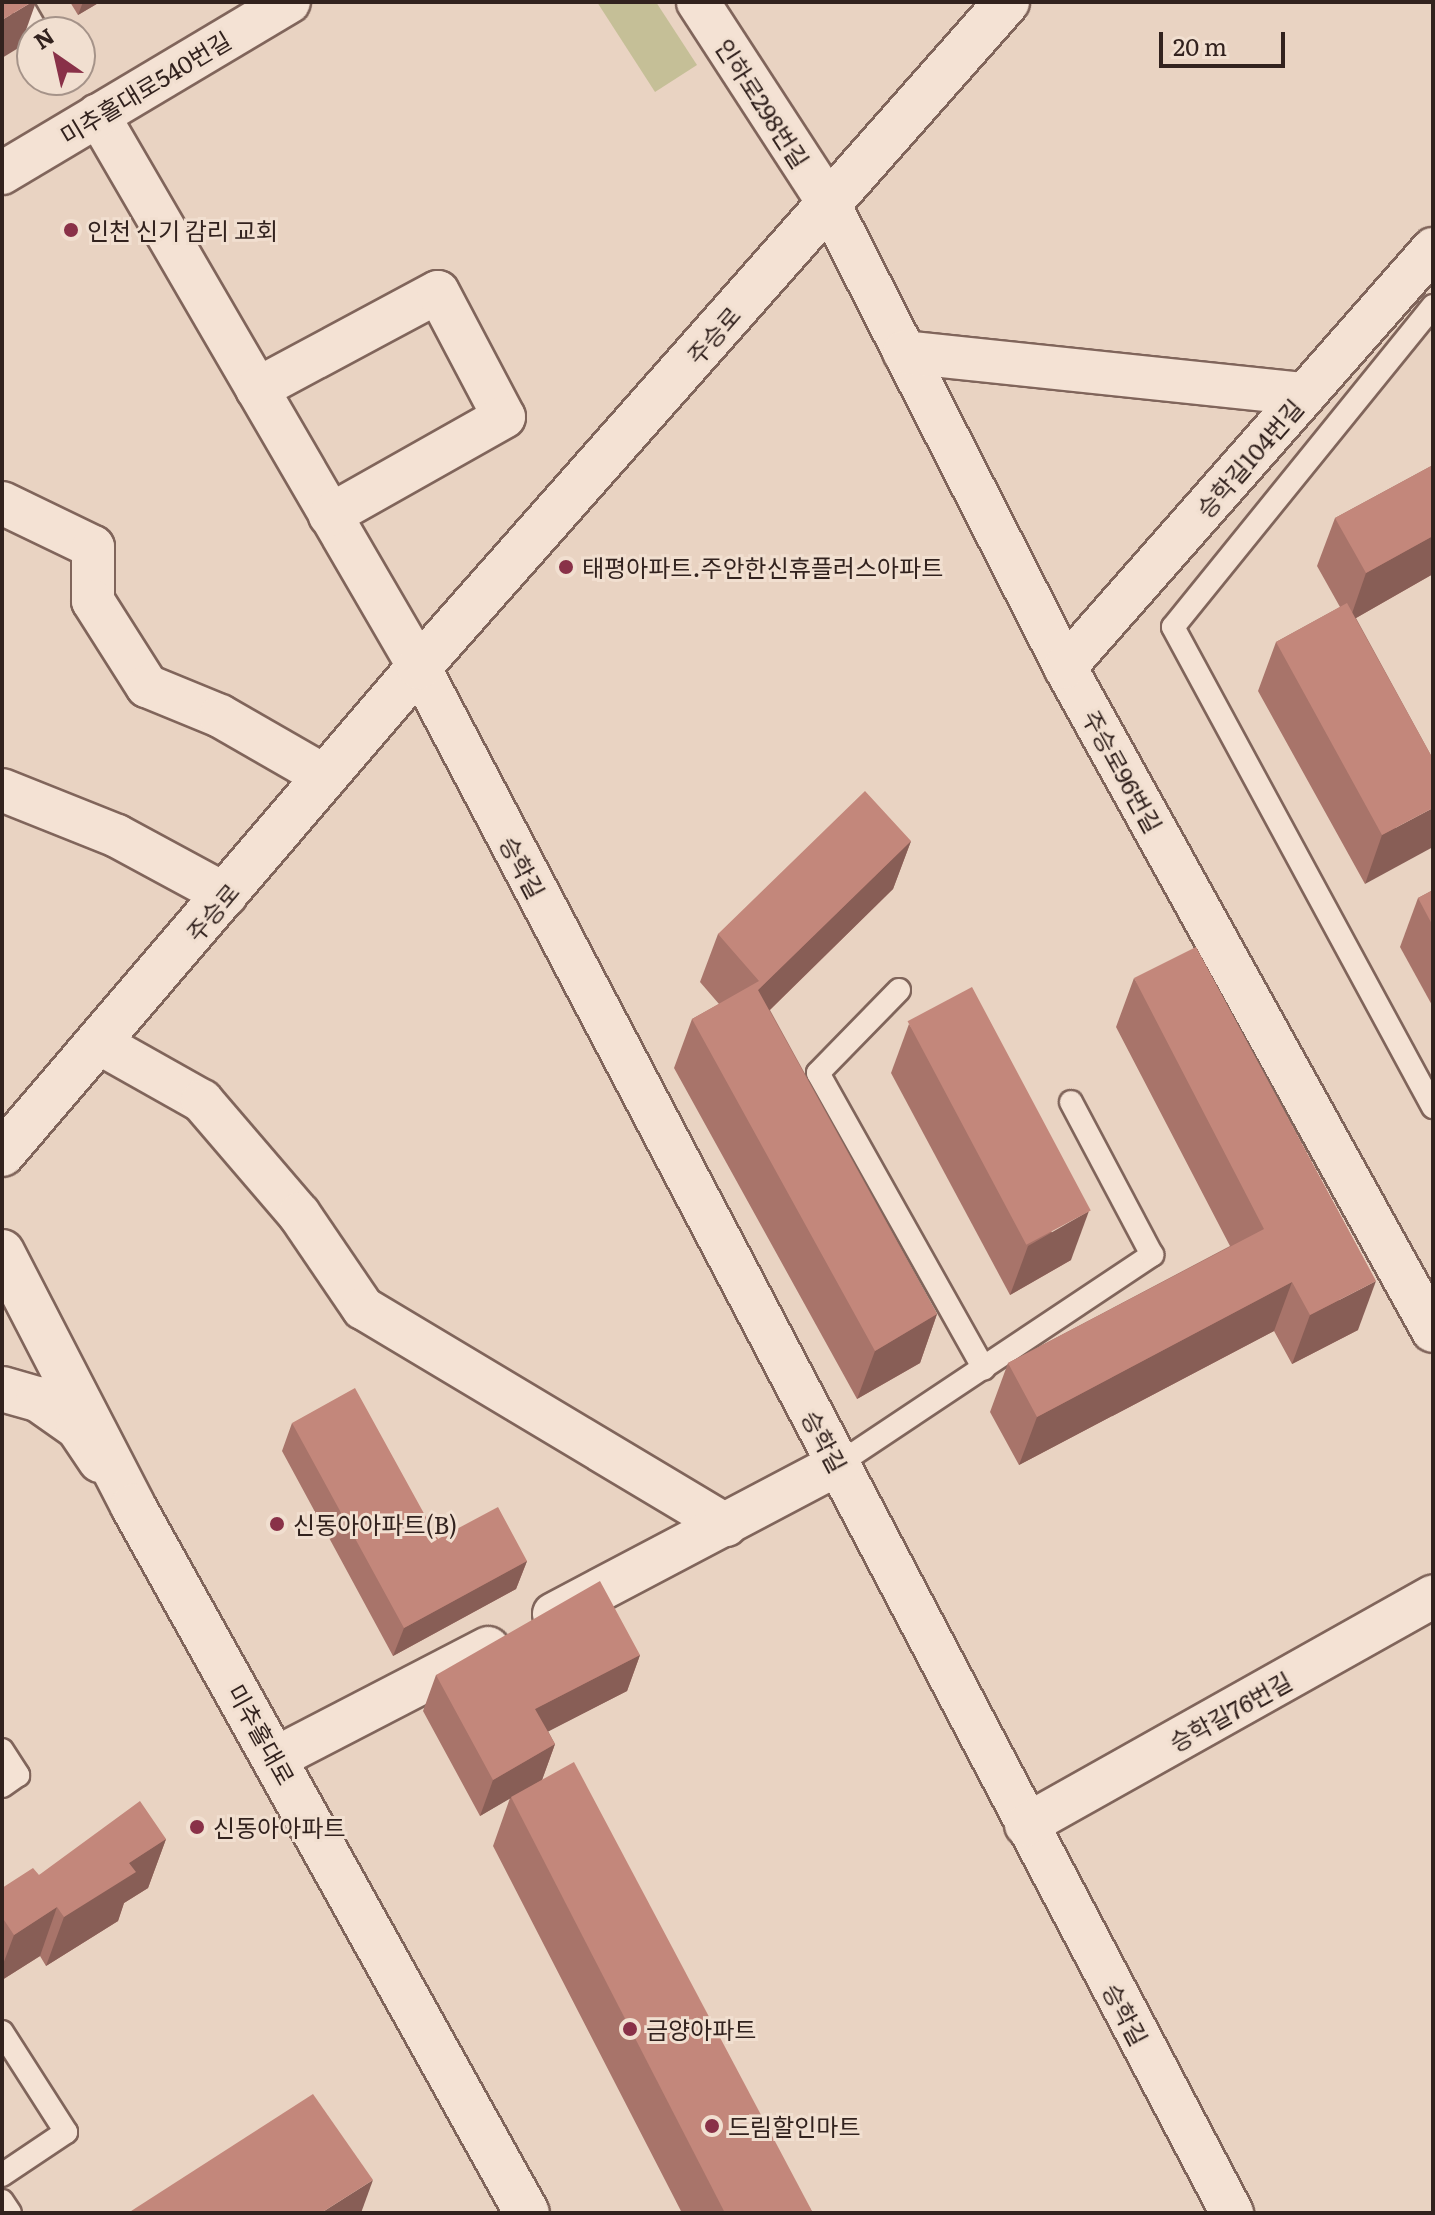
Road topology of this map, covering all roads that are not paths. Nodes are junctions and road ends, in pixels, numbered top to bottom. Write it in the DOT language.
graph roads {
  1 [pos="289,2"];
  2 [pos="698,2"];
  3 [pos="1007,2"];
  4 [pos="98,115"];
  5 [pos="2,173"];
  6 [pos="829,204"];
  7 [pos="1433,249"];
  8 [pos="1433,306"];
  9 [pos="904,352"];
  10 [pos="257,389"];
  11 [pos="1305,394"];
  12 [pos="1348,411"];
  13 [pos="2,503"];
  14 [pos="330,515"];
  15 [pos="419,667"];
  16 [pos="1065,667"];
  17 [pos="326,777"];
  18 [pos="2,790"];
  19 [pos="226,895"];
  20 [pos="899,990"];
  21 [pos="99,1043"];
  22 [pos="1071,1102"];
  23 [pos="1433,1107"];
  24 [pos="2,1154"];
  25 [pos="2,1252"];
  26 [pos="1433,1331"];
  27 [pos="984,1369"];
  28 [pos="2,1389"];
  29 [pos="837,1465"];
  30 [pos="133,1506"];
  31 [pos="726,1525"];
  32 [pos="1433,1597"];
  33 [pos="2,1750"];
  34 [pos="276,1758"];
  35 [pos="2,1786"];
  36 [pos="1026,1825"];
  37 [pos="2,2032"];
  38 [pos="2,2175"];
  39 [pos="2,2201"];
  40 [pos="523,2211"];
  41 [pos="10,2213"];
  42 [pos="1232,2213"];
  1 -- 4 [label="street, 미추홀대로540번길"];
  2 -- 6 [label="street, 인하로298번길"];
  3 -- 6 [label="street, 주승로"];
  4 -- 5 [label="street, 미추홀대로540번길"];
  4 -- 10 [label="street"];
  6 -- 9 [label="street, 주승로96번길"];
  6 -- 15 [label="street, 주승로"];
  7 -- 11 [label="street, 승학길104번길"];
  8 -- 12 [label="lane"];
  9 -- 11 [label="street"];
  9 -- 16 [label="street, 주승로96번길"];
  10 -- 14 [label="street"];
  10 -- 14 [label="street"];
  11 -- 12 [label="lane"];
  11 -- 16 [label="street, 승학길104번길"];
  12 -- 23 [label="lane"];
  13 -- 17 [label="street"];
  14 -- 15 [label="street"];
  15 -- 17 [label="street, 주승로"];
  15 -- 29 [label="street, 승학길"];
  16 -- 26 [label="street, 주승로96번길"];
  17 -- 19 [label="street, 주승로"];
  18 -- 19 [label="street"];
  19 -- 21 [label="street, 주승로"];
  20 -- 27 [label="lane"];
  21 -- 24 [label="street, 주승로"];
  21 -- 31 [label="street"];
  22 -- 27 [label="lane"];
  25 -- 30 [label="street, 미추홀대로"];
  27 -- 29 [label="lane"];
  28 -- 30 [label="street"];
  29 -- 31 [label="street"];
  29 -- 36 [label="street, 승학길"];
  30 -- 34 [label="street, 미추홀대로"];
  31 -- 34 [label="street"];
  32 -- 36 [label="street, 승학길76번길"];
  33 -- 35 [label="lane"];
  34 -- 40 [label="street, 미추홀대로"];
  36 -- 42 [label="street, 승학길"];
  37 -- 38 [label="lane"];
  39 -- 41 [label="lane"];
}
